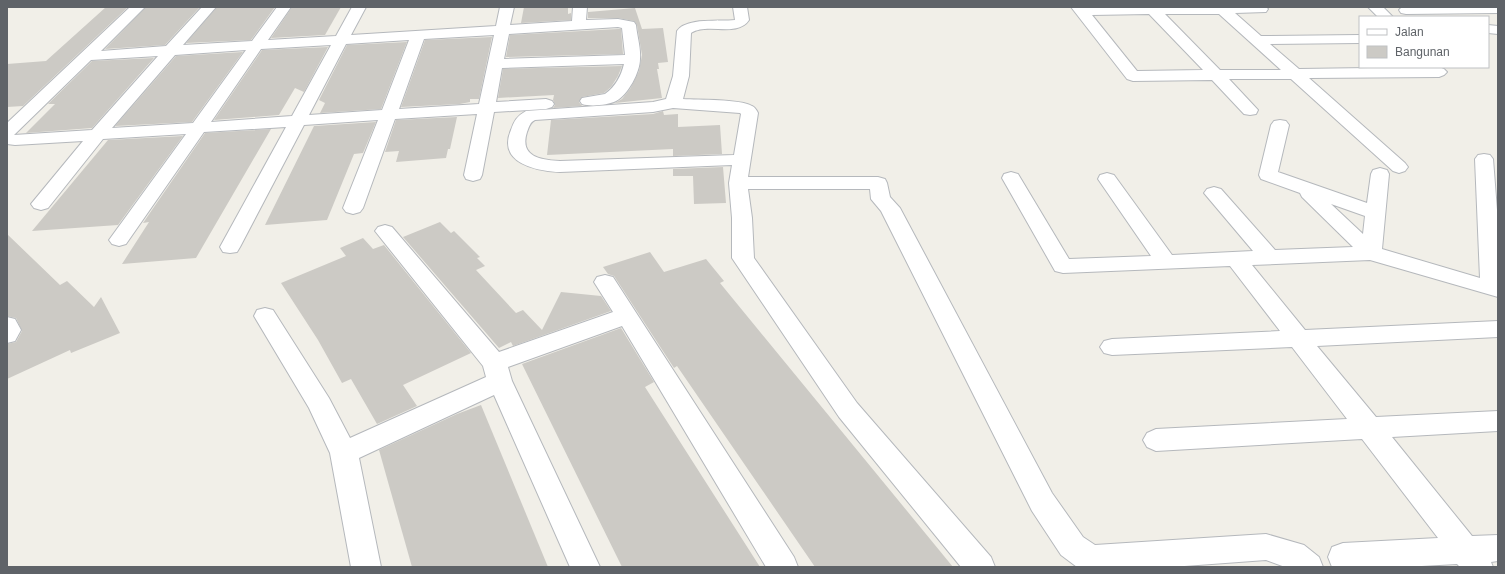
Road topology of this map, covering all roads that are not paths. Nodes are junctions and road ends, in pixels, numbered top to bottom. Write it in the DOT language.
graph roads {
  1 [pos="138,7"];
  2 [pos="209,7"];
  3 [pos="284,7"];
  4 [pos="359,7"];
  5 [pos="507,7"];
  6 [pos="580,7"];
  7 [pos="740,7"];
  8 [pos="1375,7"];
  9 [pos="1221,8"];
  10 [pos="1079,9"];
  11 [pos="1152,9"];
  12 [pos="1261,9"];
  13 [pos="1498,9"];
  14 [pos="1406,10"];
  15 [pos="1385,16"];
  16 [pos="579,26"];
  17 [pos="502,31"];
  18 [pos="418,36"];
  19 [pos="1359,39"];
  20 [pos="341,40"];
  21 [pos="1257,40"];
  22 [pos="257,45"];
  23 [pos="171,50"];
  24 [pos="86,56"];
  25 [pos="633,59"];
  26 [pos="496,64"];
  27 [pos="1439,72"];
  28 [pos="1295,74"];
  29 [pos="1216,75"];
  30 [pos="673,103"];
  31 [pos="486,108"];
  32 [pos="1250,110"];
  33 [pos="388,115"];
  34 [pos="297,121"];
  35 [pos="1280,125"];
  36 [pos="199,128"];
  37 [pos="7,132"];
  38 [pos="97,135"];
  39 [pos="7,138"];
  40 [pos="1484,159"];
  41 [pos="742,160"];
  42 [pos="1399,166"];
  43 [pos="1380,174"];
  44 [pos="473,175"];
  45 [pos="1011,178"];
  46 [pos="1107,180"];
  47 [pos="738,183"];
  48 [pos="1303,187"];
  49 [pos="1214,193"];
  50 [pos="41,204"];
  51 [pos="353,208"];
  52 [pos="1376,213"];
  53 [pos="385,231"];
  54 [pos="119,240"];
  55 [pos="230,246"];
  56 [pos="1371,253"];
  57 [pos="1270,258"];
  58 [pos="1236,259"];
  59 [pos="1166,262"];
  60 [pos="605,282"];
  61 [pos="1495,289"];
  62 [pos="265,316"];
  63 [pos="627,316"];
  64 [pos="7,325"];
  65 [pos="1498,330"];
  66 [pos="7,335"];
  67 [pos="1299,339"];
  68 [pos="1112,347"];
  69 [pos="497,372"];
  70 [pos="1498,421"];
  71 [pos="1369,428"];
  72 [pos="1156,440"];
  73 [pos="344,453"];
  74 [pos="1498,548"];
  75 [pos="1343,557"];
  76 [pos="1471,558"];
  77 [pos="366,567"];
  78 [pos="585,567"];
  79 [pos="783,567"];
  80 [pos="980,567"];
  81 [pos="1308,567"];
  1 -- 24 [label="street"];
  2 -- 23 [label="street"];
  3 -- 22 [label="street"];
  4 -- 20 [label="street"];
  5 -- 17 [label="street"];
  6 -- 16 [label="street"];
  7 -- 30 [label="street"];
  8 -- 15 [label="street"];
  9 -- 11 [label="street"];
  9 -- 12 [label="street"];
  9 -- 21 [label="street"];
  10 -- 11 [label="street"];
  10 -- 29 [label="street"];
  11 -- 29 [label="street"];
  13 -- 14 [label="street"];
  16 -- 17 [label="street"];
  16 -- 25 [label="street"];
  17 -- 18 [label="street"];
  17 -- 26 [label="street"];
  18 -- 20 [label="street"];
  18 -- 33 [label="street"];
  19 -- 21 [label="street"];
  20 -- 22 [label="street"];
  20 -- 34 [label="street"];
  21 -- 28 [label="street"];
  22 -- 23 [label="street"];
  22 -- 36 [label="street"];
  23 -- 24 [label="street"];
  23 -- 38 [label="street"];
  24 -- 37 [label="street"];
  25 -- 26 [label="street"];
  25 -- 31 [label="street"];
  26 -- 31 [label="street"];
  27 -- 28 [label="street"];
  28 -- 29 [label="street"];
  28 -- 42 [label="street"];
  29 -- 32 [label="street"];
  30 -- 41 [label="street"];
  30 -- 41 [label="street"];
  31 -- 33 [label="street"];
  31 -- 44 [label="street"];
  33 -- 34 [label="street"];
  33 -- 51 [label="street"];
  34 -- 36 [label="street"];
  34 -- 55 [label="street"];
  35 -- 48 [label="street"];
  36 -- 38 [label="street"];
  36 -- 54 [label="street"];
  38 -- 39 [label="street"];
  38 -- 50 [label="street"];
  40 -- 61 [label="street"];
  41 -- 47 [label="street"];
  43 -- 52 [label="street"];
  45 -- 59 [label="street"];
  46 -- 59 [label="street"];
  47 -- 80 [label="street"];
  47 -- 81 [label="street"];
  48 -- 52 [label="street"];
  48 -- 56 [label="street"];
  49 -- 57 [label="street"];
  52 -- 56 [label="street"];
  53 -- 69 [label="street"];
  56 -- 57 [label="street"];
  56 -- 61 [label="street"];
  57 -- 58 [label="street"];
  58 -- 59 [label="street"];
  58 -- 67 [label="street"];
  60 -- 63 [label="street"];
  62 -- 73 [label="street"];
  63 -- 69 [label="street"];
  63 -- 79 [label="street"];
  64 -- 66 [label="street"];
  65 -- 67 [label="street"];
  67 -- 68 [label="street"];
  67 -- 71 [label="street"];
  69 -- 73 [label="street"];
  69 -- 78 [label="street"];
  70 -- 71 [label="street"];
  71 -- 72 [label="street"];
  71 -- 76 [label="street"];
  73 -- 77 [label="street"];
  74 -- 76 [label="street"];
  75 -- 76 [label="street"];
}
